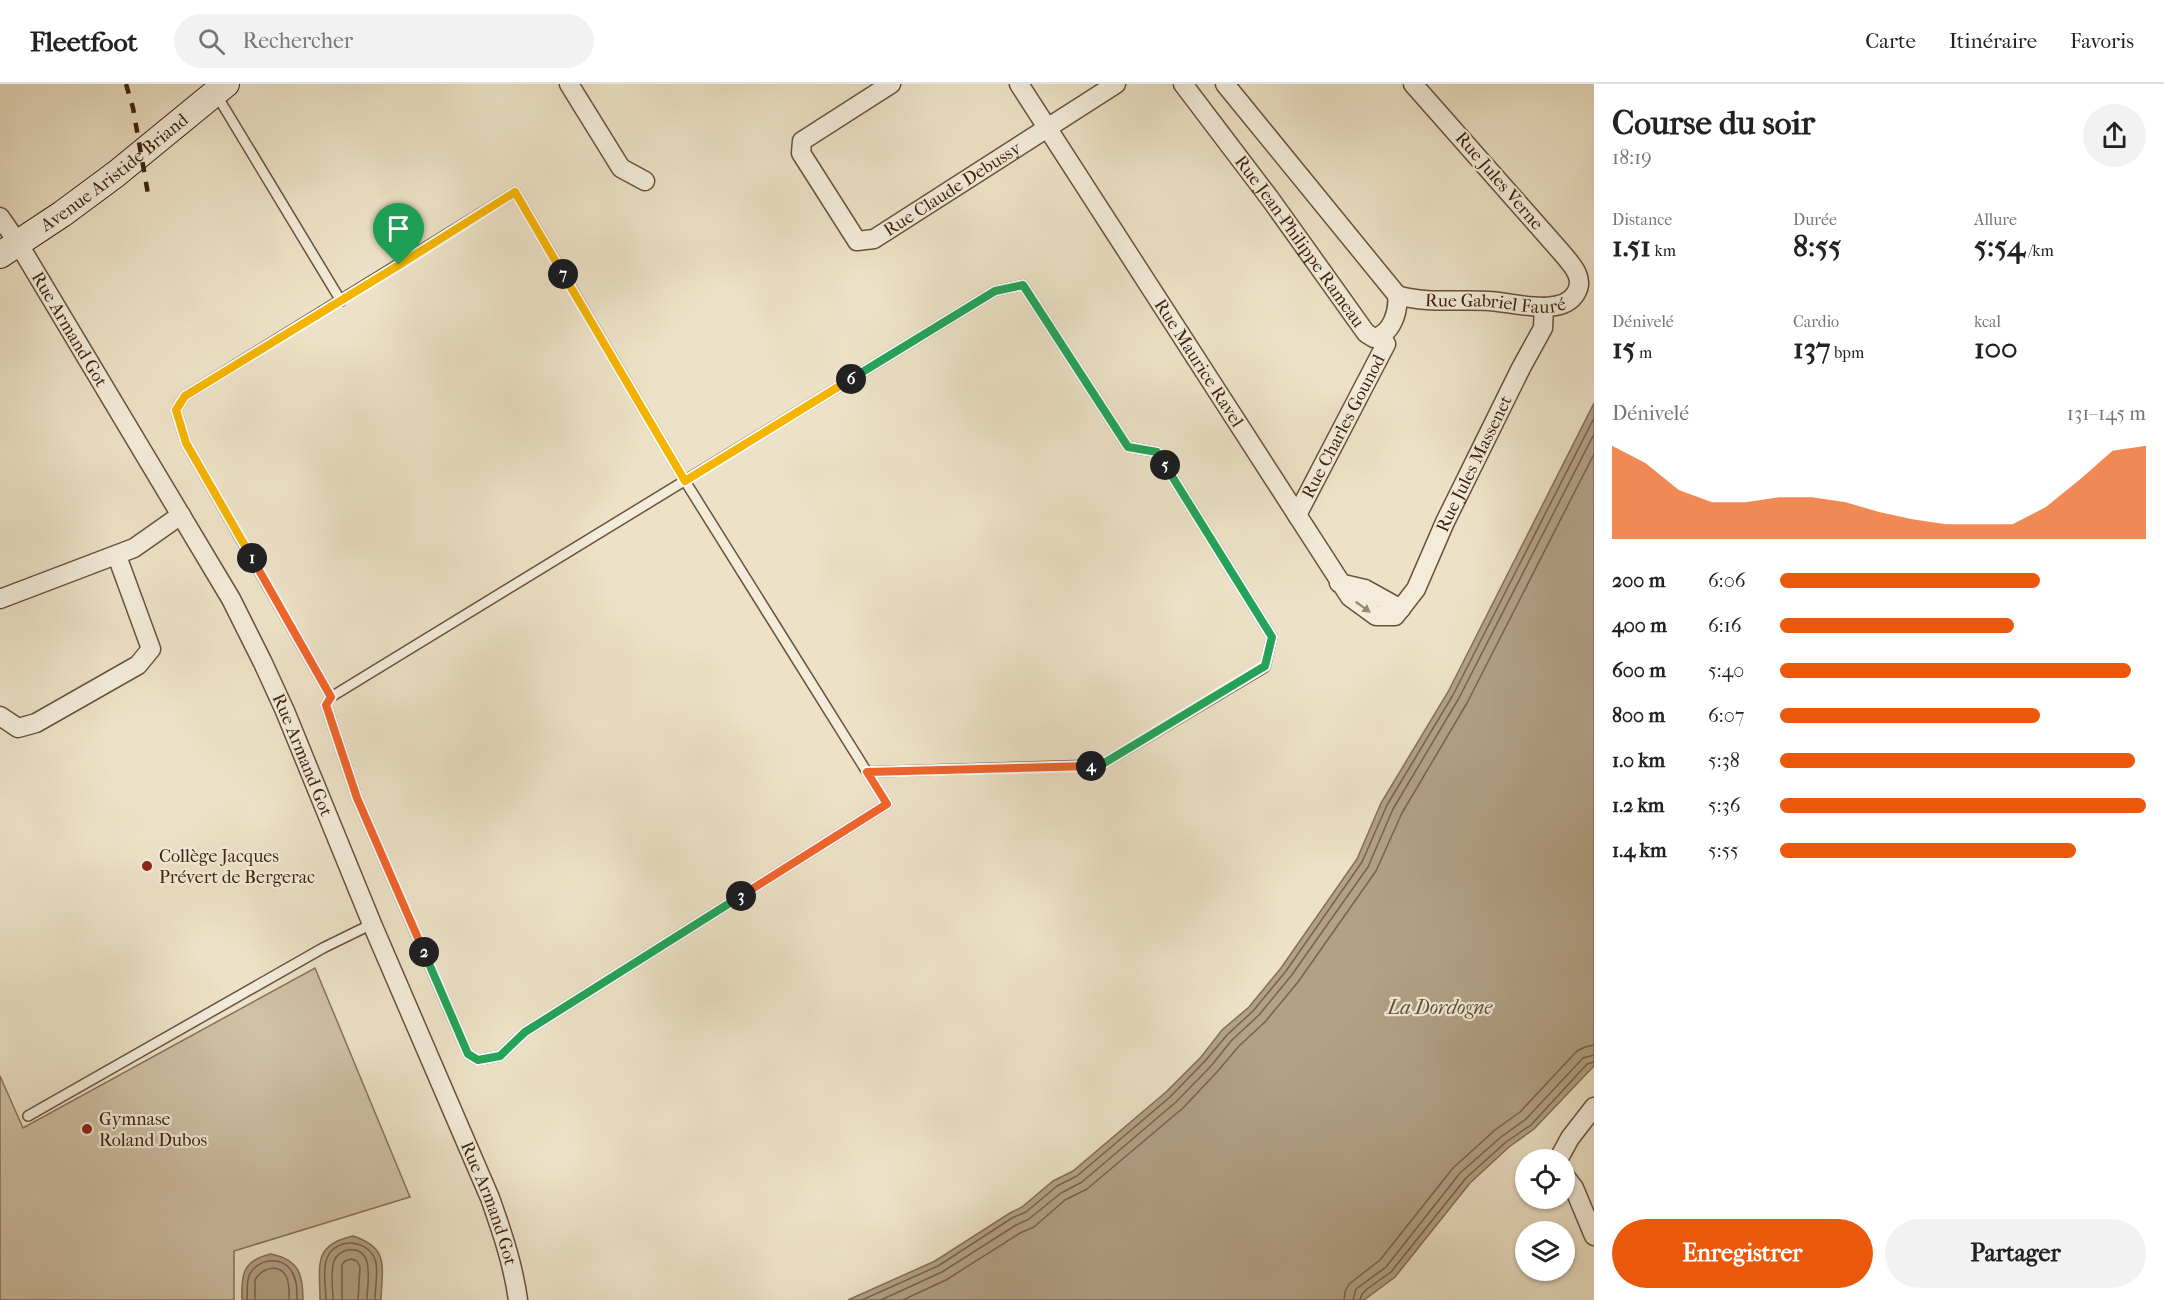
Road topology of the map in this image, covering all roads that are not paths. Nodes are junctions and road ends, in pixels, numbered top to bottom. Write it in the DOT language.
graph roads {
  1 [pos="568,84"];
  2 [pos="891,84"];
  3 [pos="1018,84"];
  4 [pos="1116,84"];
  5 [pos="1183,84"];
  6 [pos="1225,84"];
  7 [pos="1413,84"];
  8 [pos="220,88"];
  9 [pos="1049,129"];
  10 [pos="645,181"];
  11 [pos="0,217"];
  12 [pos="9,249"];
  13 [pos="1580,280"];
  14 [pos="1396,295"];
  15 [pos="341,301"];
  16 [pos="1544,307"];
  17 [pos="1381,336"];
  18 [pos="685,481"];
  19 [pos="181,515"];
  20 [pos="1298,515"];
  21 [pos="117,556"];
  22 [pos="0,599"];
  23 [pos="1398,613"];
  24 [pos="331,697"];
  25 [pos="0,716"];
  26 [pos="867,772"];
  27 [pos="372,924"];
  28 [pos="1594,1107"];
  29 [pos="28,1116"];
  30 [pos="1564,1149"];
  31 [pos="1575,1190"];
  32 [pos="1594,1236"];
  33 [pos="518,1300"];
  1 -- 10 [label="street"];
  2 -- 9 [label="street, Rue Claude Debussy"];
  3 -- 9 [label="street, Rue Maurice Ravel"];
  4 -- 9 [label="street"];
  5 -- 17 [label="street, Rue Jean-Philippe Rameau"];
  6 -- 14 [label="street, Rue Jean-Philippe Rameau"];
  7 -- 13 [label="street, Rue Jules Verne"];
  8 -- 12 [label="main road, Avenue Aristide Briand"];
  8 -- 15 [label="lane"];
  9 -- 20 [label="street, Rue Maurice Ravel"];
  11 -- 12 [label="street, Rue Armand Got"];
  12 -- 19 [label="street, Rue Armand Got"];
  13 -- 16 [label="street, Rue Gabriel Fauré"];
  14 -- 16 [label="street, Rue Gabriel Fauré"];
  14 -- 17 [label="street, Rue Jean-Philippe Rameau"];
  15 -- 18 [label="lane"];
  15 -- 24 [label="lane"];
  16 -- 23 [label="street, Rue Jules Massenet"];
  17 -- 20 [label="street, Rue Charles Gounod"];
  18 -- 24 [label="lane"];
  18 -- 26 [label="lane"];
  18 -- 26 [label="lane"];
  19 -- 21 [label="street"];
  19 -- 27 [label="street, Rue Armand Got"];
  20 -- 23 [label="street, Rue Maurice Ravel"];
  21 -- 22 [label="street"];
  21 -- 25 [label="street"];
  24 -- 26 [label="lane"];
  27 -- 29 [label="lane"];
  27 -- 33 [label="street, Rue Armand Got"];
  28 -- 30 [label="street"];
  31 -- 32 [label="street"];
}
